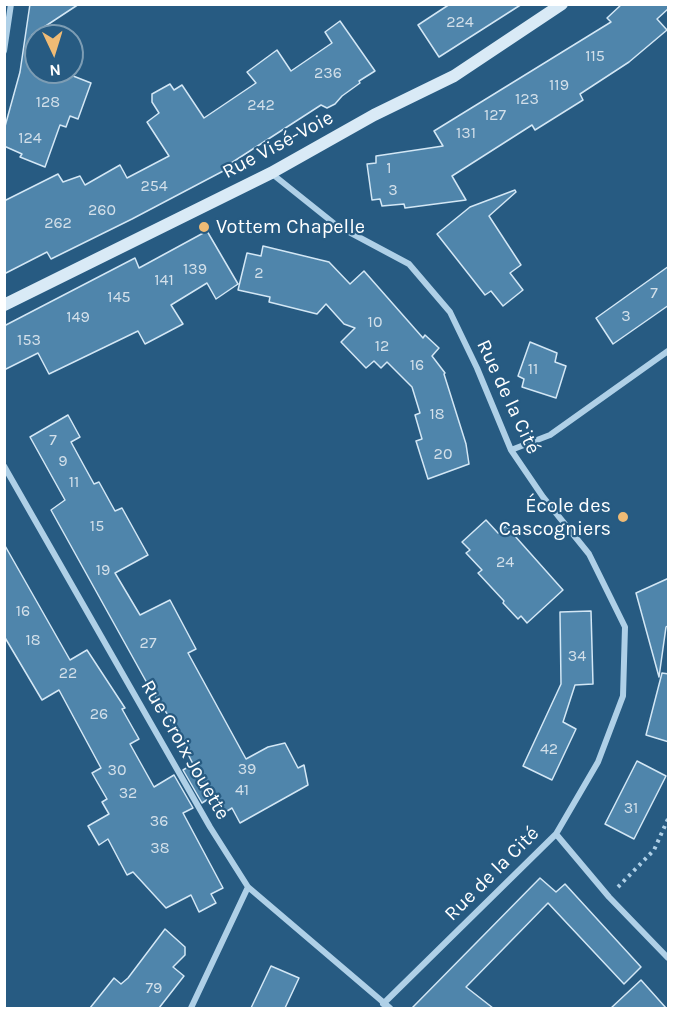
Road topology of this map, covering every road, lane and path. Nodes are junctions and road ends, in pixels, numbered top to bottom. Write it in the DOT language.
graph roads {
  1 [pos="11,4"];
  2 [pos="562,4"];
  3 [pos="4,51"];
  4 [pos="271,173"];
  5 [pos="4,305"];
  6 [pos="669,351"];
  7 [pos="511,450"];
  8 [pos="4,466"];
  9 [pos="669,819"];
  10 [pos="556,834"];
  11 [pos="248,887"];
  12 [pos="609,897"];
  13 [pos="669,958"];
  14 [pos="383,1004"];
  15 [pos="191,1008"];
  16 [pos="390,1008"];
  1 -- 3 [label="street"];
  2 -- 4 [label="street, Rue Visé-Voie"];
  4 -- 5 [label="street, Rue Visé-Voie"];
  4 -- 7 [label="street, Rue de la Cité"];
  6 -- 7 [label="street"];
  7 -- 10 [label="street, Rue de la Cité"];
  8 -- 11 [label="street, Rue Croix Jouette"];
  9 -- 12 [label="path"];
  10 -- 12 [label="street"];
  10 -- 14 [label="street, Rue de la Cité"];
  11 -- 14 [label="street, Rue Croix Jouette"];
  11 -- 15 [label="street"];
  12 -- 13 [label="street"];
  14 -- 16 [label="street, Rue Croix Jouette"];
}
